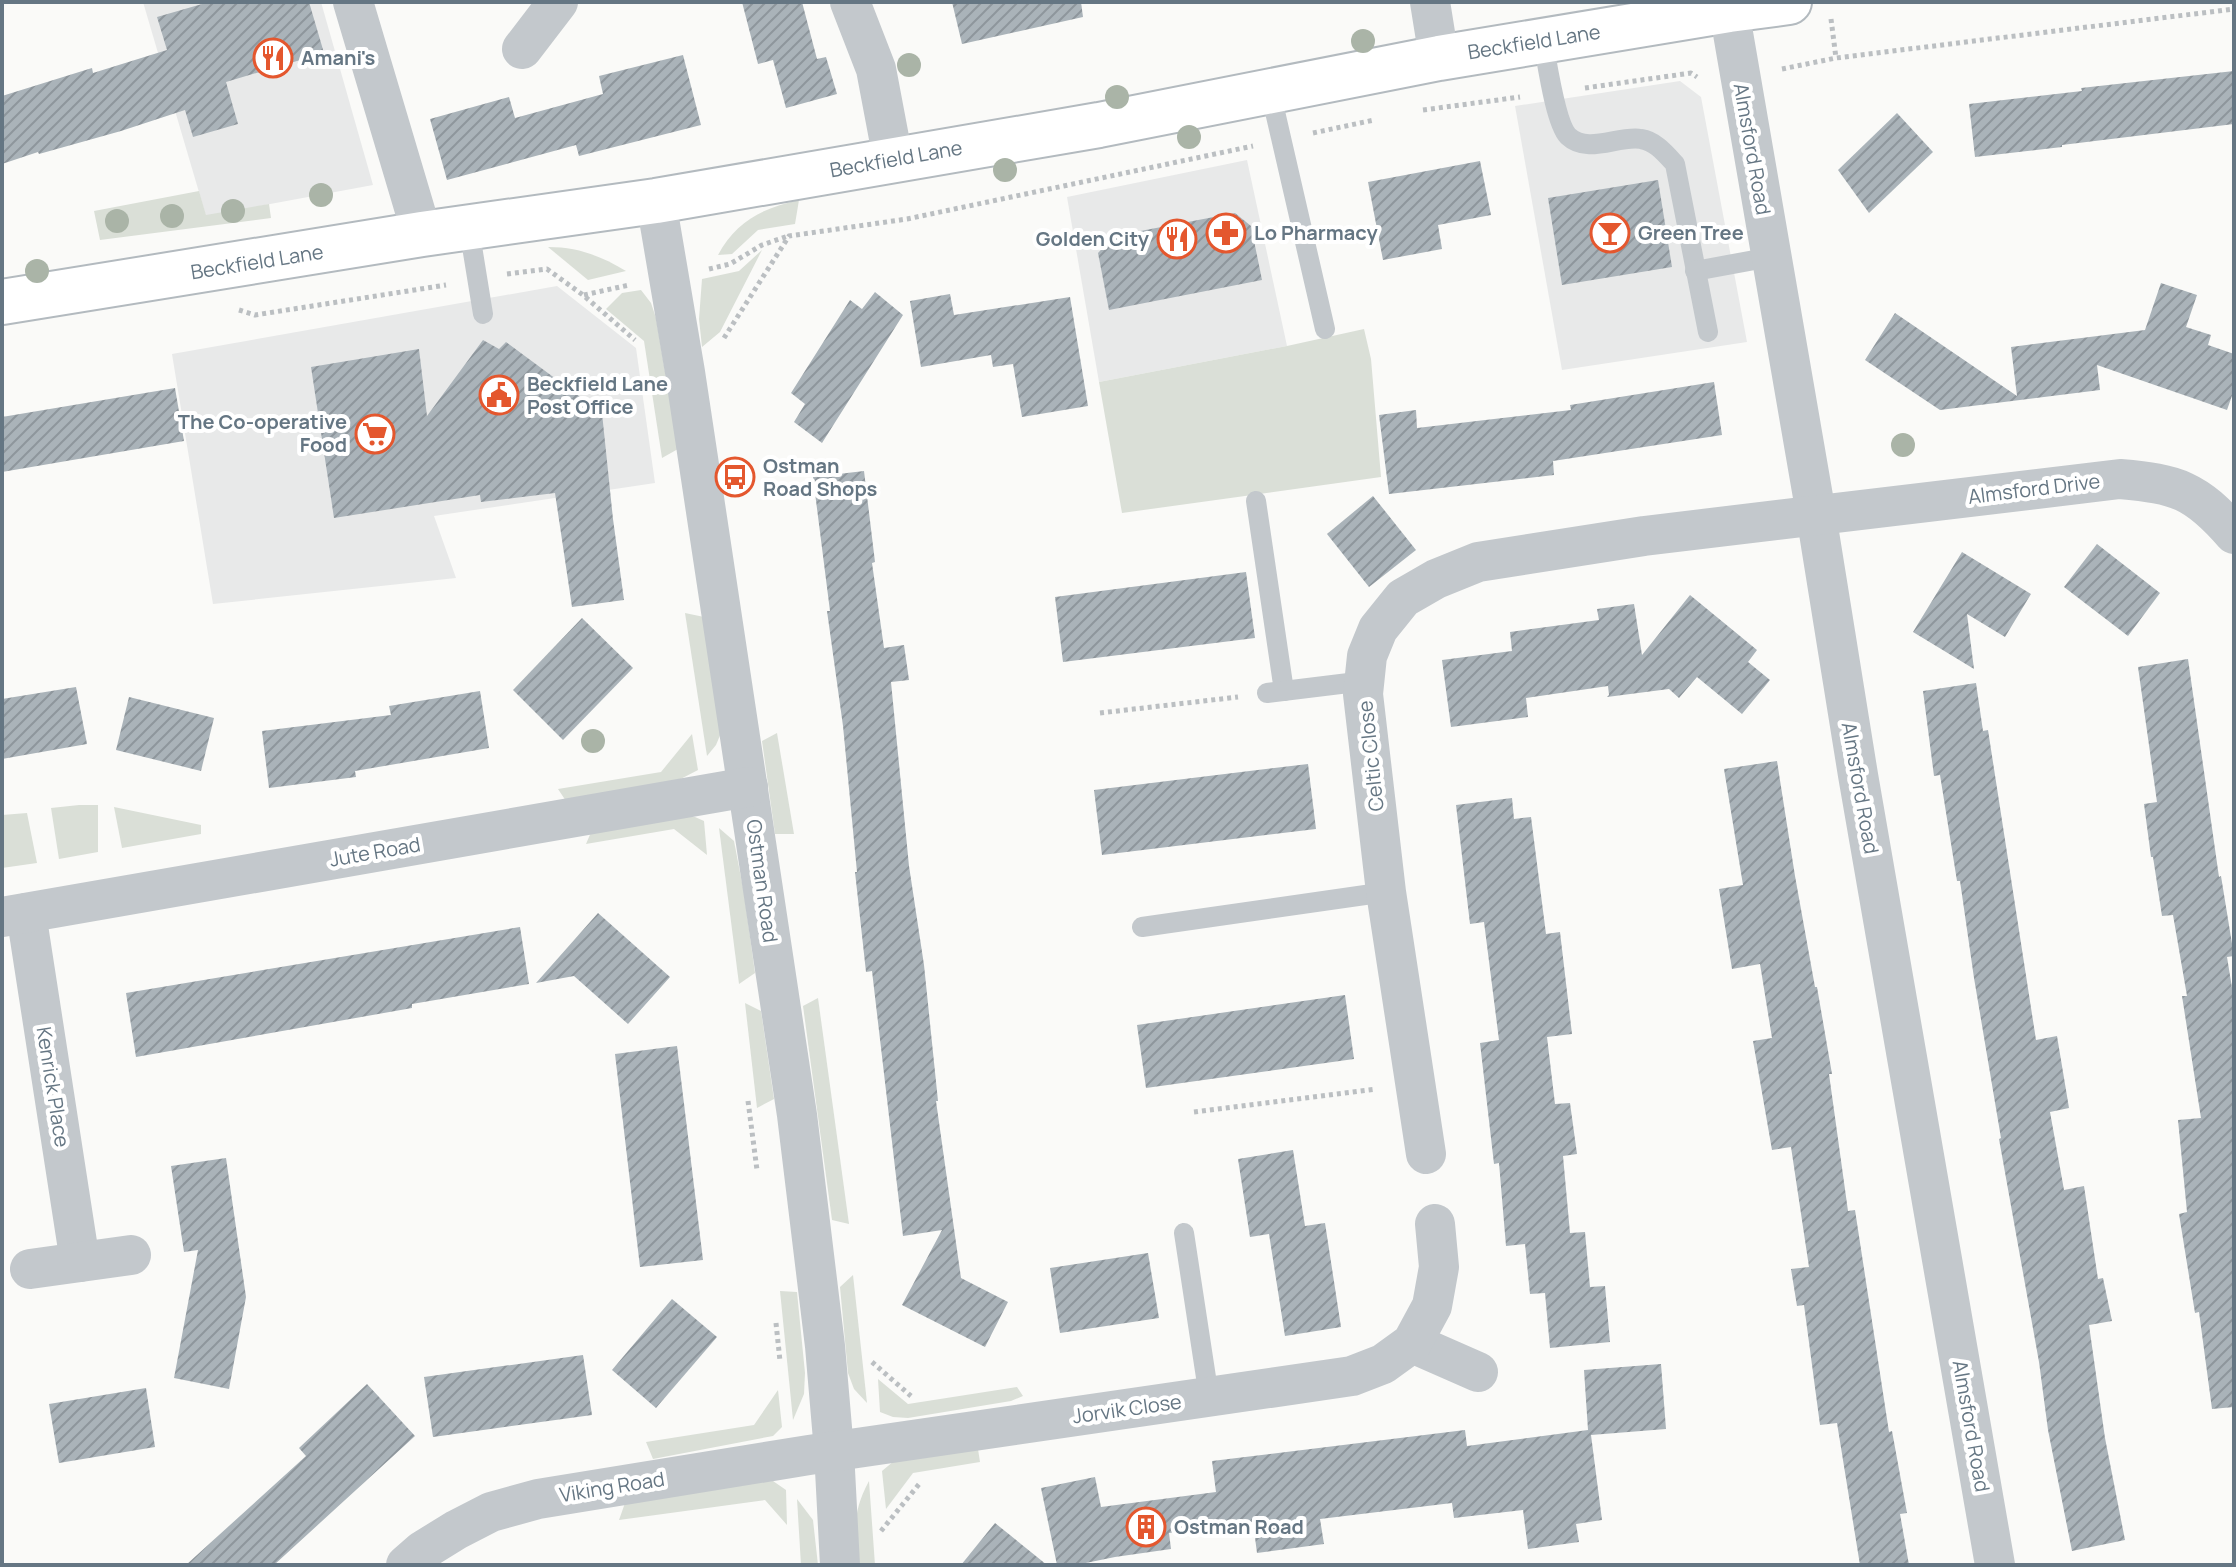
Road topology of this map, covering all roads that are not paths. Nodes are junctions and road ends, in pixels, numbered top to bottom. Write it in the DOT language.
graph roads {
  1 [pos="353,2"];
  2 [pos="558,2"];
  3 [pos="850,2"];
  4 [pos="1430,2"];
  5 [pos="1789,2"];
  6 [pos="1729,10"];
  7 [pos="1543,41"];
  8 [pos="522,49"];
  9 [pos="1439,58"];
  10 [pos="1270,90"];
  11 [pos="893,159"];
  12 [pos="656,201"];
  13 [pos="469,228"];
  14 [pos="422,234"];
  15 [pos="1771,257"];
  16 [pos="1695,271"];
  17 [pos="2,302"];
  18 [pos="483,314"];
  19 [pos="1325,329"];
  20 [pos="1708,332"];
  21 [pos="1256,501"];
  22 [pos="1816,514"];
  23 [pos="2234,534"];
  24 [pos="1365,681"];
  25 [pos="748,787"];
  26 [pos="1386,892"];
  27 [pos="14,915"];
  28 [pos="1142,927"];
  29 [pos="1426,1154"];
  30 [pos="1435,1224"];
  31 [pos="1184,1233"];
  32 [pos="131,1255"];
  33 [pos="80,1262"];
  34 [pos="30,1269"];
  35 [pos="1412,1343"];
  36 [pos="1478,1372"];
  37 [pos="1209,1397"];
  38 [pos="834,1451"];
  39 [pos="406,1565"];
  40 [pos="840,1565"];
  41 [pos="1995,1565"];
  1 -- 14 [label="street"];
  2 -- 8 [label="street"];
  3 -- 11 [label="street"];
  4 -- 9 [label="street"];
  5 -- 6 [label="street, Beckfield Lane"];
  6 -- 7 [label="street, Beckfield Lane"];
  6 -- 15 [label="street, Almsford Road"];
  7 -- 9 [label="street, Beckfield Lane"];
  7 -- 16 [label="lane"];
  9 -- 10 [label="street, Beckfield Lane"];
  10 -- 11 [label="street, Beckfield Lane"];
  10 -- 19 [label="lane"];
  11 -- 12 [label="street, Beckfield Lane"];
  12 -- 13 [label="street, Beckfield Lane"];
  12 -- 25 [label="street, Ostman Road"];
  13 -- 14 [label="street, Beckfield Lane"];
  13 -- 18 [label="lane"];
  14 -- 17 [label="street, Beckfield Lane"];
  15 -- 16 [label="lane"];
  15 -- 22 [label="street, Almsford Road"];
  16 -- 20 [label="lane"];
  21 -- 24 [label="lane"];
  22 -- 23 [label="street, Almsford Drive"];
  22 -- 24 [label="street, Celtic Close"];
  22 -- 41 [label="street, Almsford Road"];
  24 -- 26 [label="street, Celtic Close"];
  25 -- 27 [label="street, Jute Road"];
  25 -- 38 [label="street, Ostman Road"];
  26 -- 28 [label="lane"];
  26 -- 29 [label="street, Celtic Close"];
  27 -- 33 [label="street, Kenrick Place"];
  30 -- 35 [label="street, Jorvik Close"];
  31 -- 37 [label="lane"];
  32 -- 33 [label="street"];
  33 -- 34 [label="street"];
  35 -- 36 [label="street"];
  35 -- 37 [label="street, Jorvik Close"];
  37 -- 38 [label="street, Jorvik Close"];
  38 -- 39 [label="street, Viking Road"];
  38 -- 40 [label="street, Ostman Road"];
}
